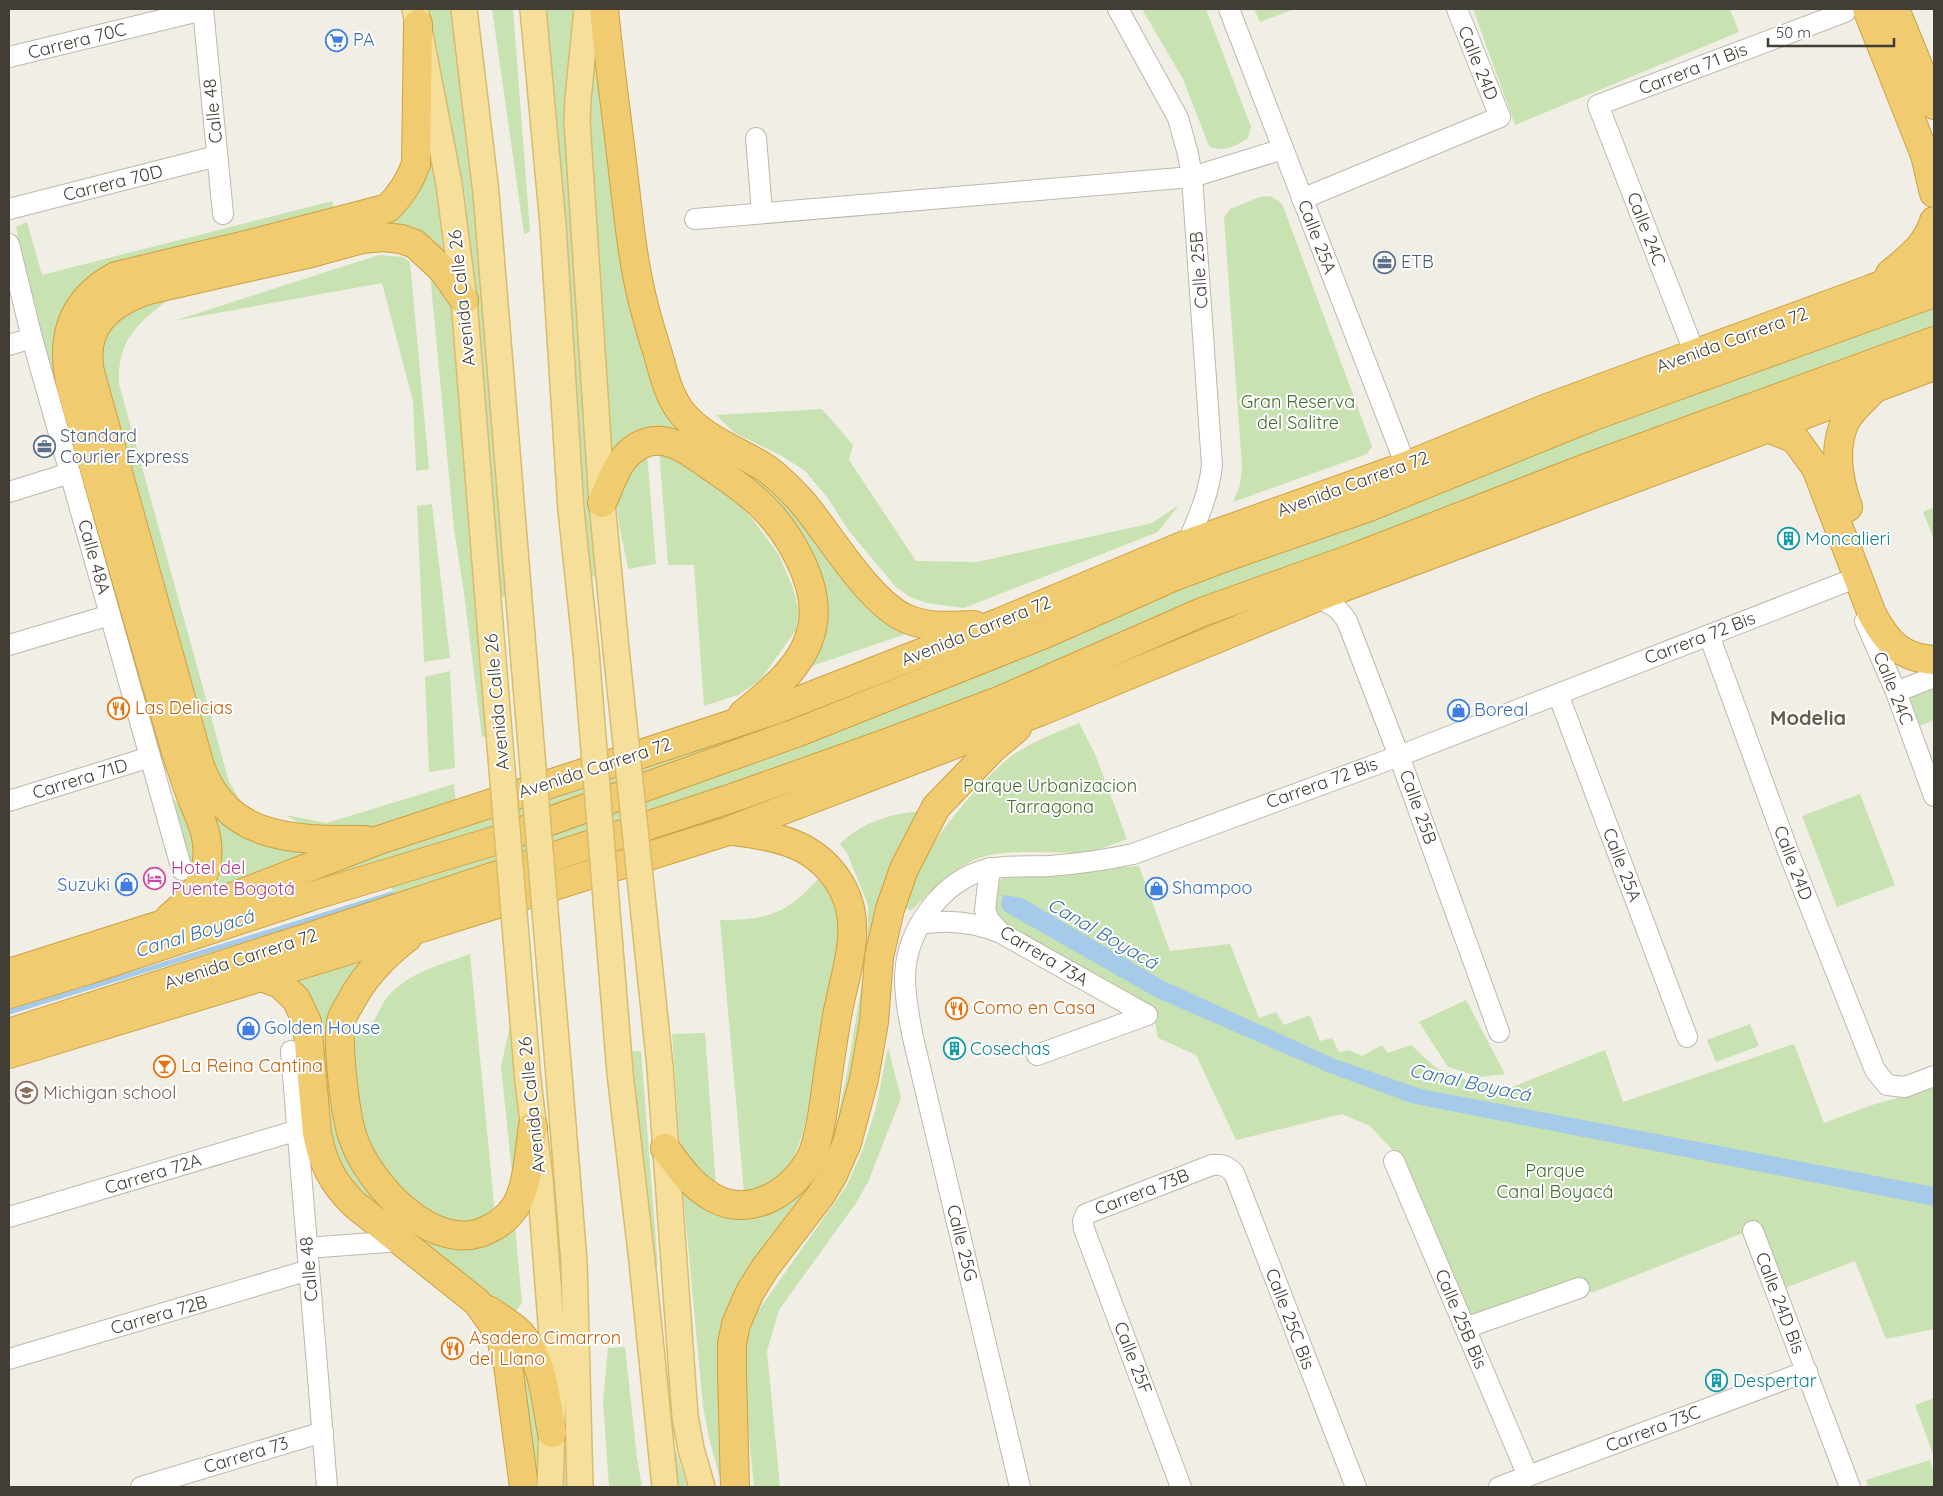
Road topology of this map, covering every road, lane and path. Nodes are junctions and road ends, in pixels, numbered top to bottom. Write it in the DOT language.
graph roads {
  1 [pos="203,9"];
  2 [pos="464,9"];
  3 [pos="533,9"];
  4 [pos="587,9"];
  5 [pos="604,9"];
  6 [pos="1118,9"];
  7 [pos="1229,9"];
  8 [pos="1457,9"];
  9 [pos="1895,9"];
  10 [pos="1856,10"];
  11 [pos="417,16"];
  12 [pos="9,57"];
  13 [pos="1598,105"];
  14 [pos="1934,105"];
  15 [pos="1925,129"];
  16 [pos="756,138"];
  17 [pos="1283,149"];
  18 [pos="217,156"];
  19 [pos="1192,177"];
  20 [pos="1934,192"];
  21 [pos="1302,199"];
  22 [pos="9,209"];
  23 [pos="762,212"];
  24 [pos="223,214"];
  25 [pos="695,219"];
  26 [pos="1934,221"];
  27 [pos="9,244"];
  28 [pos="1934,264"];
  29 [pos="1872,289"];
  30 [pos="1934,293"];
  31 [pos="464,300"];
  32 [pos="32,338"];
  33 [pos="1934,341"];
  34 [pos="9,345"];
  35 [pos="1695,354"];
  36 [pos="1934,366"];
  37 [pos="1875,389"];
  38 [pos="1547,408"];
  39 [pos="1591,417"];
  40 [pos="1768,428"];
  41 [pos="1406,466"];
  42 [pos="70,473"];
  43 [pos="9,492"];
  44 [pos="602,503"];
  45 [pos="1187,544"];
  46 [pos="1853,579"];
  47 [pos="1315,598"];
  48 [pos="110,615"];
  49 [pos="998,623"];
  50 [pos="1709,635"];
  51 [pos="1143,638"];
  52 [pos="1934,642"];
  53 [pos="9,645"];
  54 [pos="1934,660"];
  55 [pos="964,666"];
  56 [pos="1934,678"];
  57 [pos="1103,686"];
  58 [pos="1896,692"];
  59 [pos="1558,694"];
  60 [pos="1039,712"];
  61 [pos="728,726"];
  62 [pos="1399,756"];
  63 [pos="150,757"];
  64 [pos="1934,796"];
  65 [pos="9,801"];
  66 [pos="728,831"];
  67 [pos="379,840"];
  68 [pos="990,868"];
  69 [pos="182,870"];
  70 [pos="921,924"];
  71 [pos="160,925"];
  72 [pos="418,929"];
  73 [pos="1001,933"];
  74 [pos="9,973"];
  75 [pos="262,977"];
  76 [pos="9,994"];
  77 [pos="906,998"];
  78 [pos="1499,1032"];
  79 [pos="1687,1037"];
  80 [pos="11,1039"];
  81 [pos="291,1051"];
  82 [pos="1037,1055"];
  83 [pos="1934,1076"];
  84 [pos="533,1126"];
  85 [pos="298,1130"];
  86 [pos="665,1148"];
  87 [pos="1394,1161"];
  88 [pos="1212,1165"];
  89 [pos="9,1217"];
  90 [pos="1084,1229"];
  91 [pos="1753,1231"];
  92 [pos="400,1241"];
  93 [pos="307,1248"];
  94 [pos="309,1270"];
  95 [pos="1579,1288"];
  96 [pos="477,1302"];
  97 [pos="1465,1328"];
  98 [pos="9,1359"];
  99 [pos="1807,1371"];
  100 [pos="322,1432"];
  101 [pos="552,1433"];
  102 [pos="1528,1476"];
  103 [pos="141,1487"];
  104 [pos="328,1487"];
  105 [pos="524,1487"];
  106 [pos="550,1487"];
  107 [pos="580,1487"];
  108 [pos="665,1487"];
  109 [pos="702,1487"];
  110 [pos="735,1487"];
  111 [pos="1020,1487"];
  112 [pos="1181,1487"];
  113 [pos="1356,1487"];
  114 [pos="1499,1487"];
  115 [pos="1850,1487"];
  1 -- 12 [label="street, Carrera 70C"];
  1 -- 18 [label="street, Calle 48"];
  2 -- 107 [label="main road, Avenida Calle 26, bridge"];
  3 -- 108 [label="main road, bridge"];
  4 -- 44 [label="main road"];
  5 -- 49 [label="highway"];
  6 -- 19 [label="street, Calle 25B"];
  7 -- 17 [label="street, Calle 25A"];
  8 -- 21 [label="street, Calle 24D"];
  9 -- 14 [label="highway"];
  10 -- 13 [label="street, Carrera 71 Bis"];
  10 -- 15 [label="highway"];
  11 -- 31 [label="main road, Avenida Calle 26"];
  11 -- 71 [label="highway"];
  13 -- 35 [label="street, Calle 24C"];
  15 -- 20 [label="highway"];
  16 -- 23 [label="street"];
  17 -- 19 [label="street"];
  17 -- 21 [label="street, Calle 25A"];
  18 -- 22 [label="street, Carrera 70D"];
  18 -- 24 [label="street, Calle 48"];
  19 -- 23 [label="street"];
  19 -- 45 [label="street, Calle 25B"];
  21 -- 41 [label="street, Calle 25A"];
  23 -- 25 [label="street"];
  26 -- 29 [label="highway"];
  27 -- 32 [label="street, Calle 48A"];
  28 -- 29 [label="highway, Avenida Carrera 72"];
  29 -- 35 [label="highway, Avenida Carrera 72"];
  30 -- 39 [label="highway, Avenida Carrera 72"];
  31 -- 67 [label="highway"];
  31 -- 84 [label="main road, Avenida Calle 26, bridge"];
  32 -- 34 [label="street"];
  32 -- 42 [label="street, Calle 48A"];
  33 -- 51 [label="highway, Avenida Carrera 72"];
  35 -- 38 [label="highway, Avenida Carrera 72"];
  36 -- 37 [label="highway, Avenida Carrera 72"];
  37 -- 40 [label="highway, Avenida Carrera 72"];
  37 -- 52 [label="highway"];
  38 -- 39 [label="highway"];
  38 -- 41 [label="highway, Avenida Carrera 72"];
  39 -- 55 [label="highway, Avenida Carrera 72"];
  40 -- 46 [label="highway"];
  40 -- 47 [label="highway, Avenida Carrera 72"];
  41 -- 45 [label="highway, Avenida Carrera 72"];
  42 -- 43 [label="street"];
  42 -- 48 [label="street, Calle 48A"];
  44 -- 61 [label="highway"];
  44 -- 86 [label="main road, bridge"];
  45 -- 49 [label="highway, Avenida Carrera 72"];
  46 -- 50 [label="street, Carrera 72 Bis"];
  46 -- 54 [label="highway"];
  46 -- 58 [label="street, Calle 24C"];
  47 -- 57 [label="highway, Avenida Carrera 72"];
  47 -- 62 [label="street, Calle 25B"];
  48 -- 53 [label="street"];
  48 -- 63 [label="street, Calle 48A"];
  49 -- 55 [label="highway"];
  49 -- 61 [label="highway, Avenida Carrera 72"];
  50 -- 59 [label="street, Carrera 72 Bis"];
  50 -- 83 [label="street, Calle 24D"];
  51 -- 57 [label="highway"];
  51 -- 80 [label="highway, Avenida Carrera 72"];
  55 -- 76 [label="highway, Avenida Carrera 72"];
  56 -- 58 [label="street"];
  57 -- 60 [label="highway, Avenida Carrera 72"];
  58 -- 64 [label="street, Calle 24C"];
  59 -- 62 [label="street, Carrera 72 Bis"];
  59 -- 79 [label="street, Calle 25A"];
  60 -- 66 [label="highway, Avenida Carrera 72"];
  60 -- 110 [label="highway"];
  61 -- 67 [label="highway, Avenida Carrera 72"];
  62 -- 68 [label="street, Carrera 72 Bis"];
  62 -- 78 [label="street, Calle 25B"];
  63 -- 65 [label="street, Carrera 71D"];
  63 -- 69 [label="street, Calle 48A"];
  66 -- 72 [label="highway, Avenida Carrera 72"];
  66 -- 86 [label="highway"];
  67 -- 71 [label="highway, Avenida Carrera 72"];
  68 -- 70 [label="street, Carrera 72 Bis"];
  68 -- 73 [label="street, Carrera 73A"];
  70 -- 73 [label="street"];
  70 -- 77 [label="street, Carrera 72 Bis"];
  71 -- 74 [label="highway, Avenida Carrera 72"];
  72 -- 75 [label="highway, Avenida Carrera 72"];
  72 -- 84 [label="highway"];
  73 -- 82 [label="street, Carrera 73A"];
  75 -- 80 [label="highway, Avenida Carrera 72"];
  75 -- 92 [label="highway"];
  77 -- 111 [label="street, Calle 25G"];
  81 -- 85 [label="street, Calle 48"];
  84 -- 101 [label="main road, Avenida Calle 26"];
  85 -- 89 [label="street, Carrera 72A"];
  85 -- 93 [label="street, Calle 48"];
  86 -- 109 [label="main road"];
  87 -- 97 [label="street, Calle 25B Bis"];
  88 -- 90 [label="street, Carrera 73B"];
  88 -- 113 [label="street, Calle 25C Bis"];
  90 -- 112 [label="street, Calle 25F"];
  91 -- 99 [label="street, Calle 24D Bis"];
  92 -- 93 [label="street"];
  92 -- 96 [label="highway"];
  93 -- 94 [label="street, Calle 48"];
  94 -- 98 [label="street, Carrera 72B"];
  94 -- 100 [label="street, Calle 48"];
  95 -- 97 [label="street"];
  96 -- 101 [label="highway"];
  96 -- 105 [label="highway"];
  97 -- 102 [label="street, Calle 25B Bis"];
  99 -- 102 [label="street, Carrera 73C"];
  99 -- 115 [label="street, Calle 24D Bis"];
  100 -- 103 [label="street, Carrera 73"];
  100 -- 104 [label="street, Calle 48"];
  101 -- 106 [label="main road, Avenida Calle 26"];
  102 -- 114 [label="street, Carrera 73C"];
}
